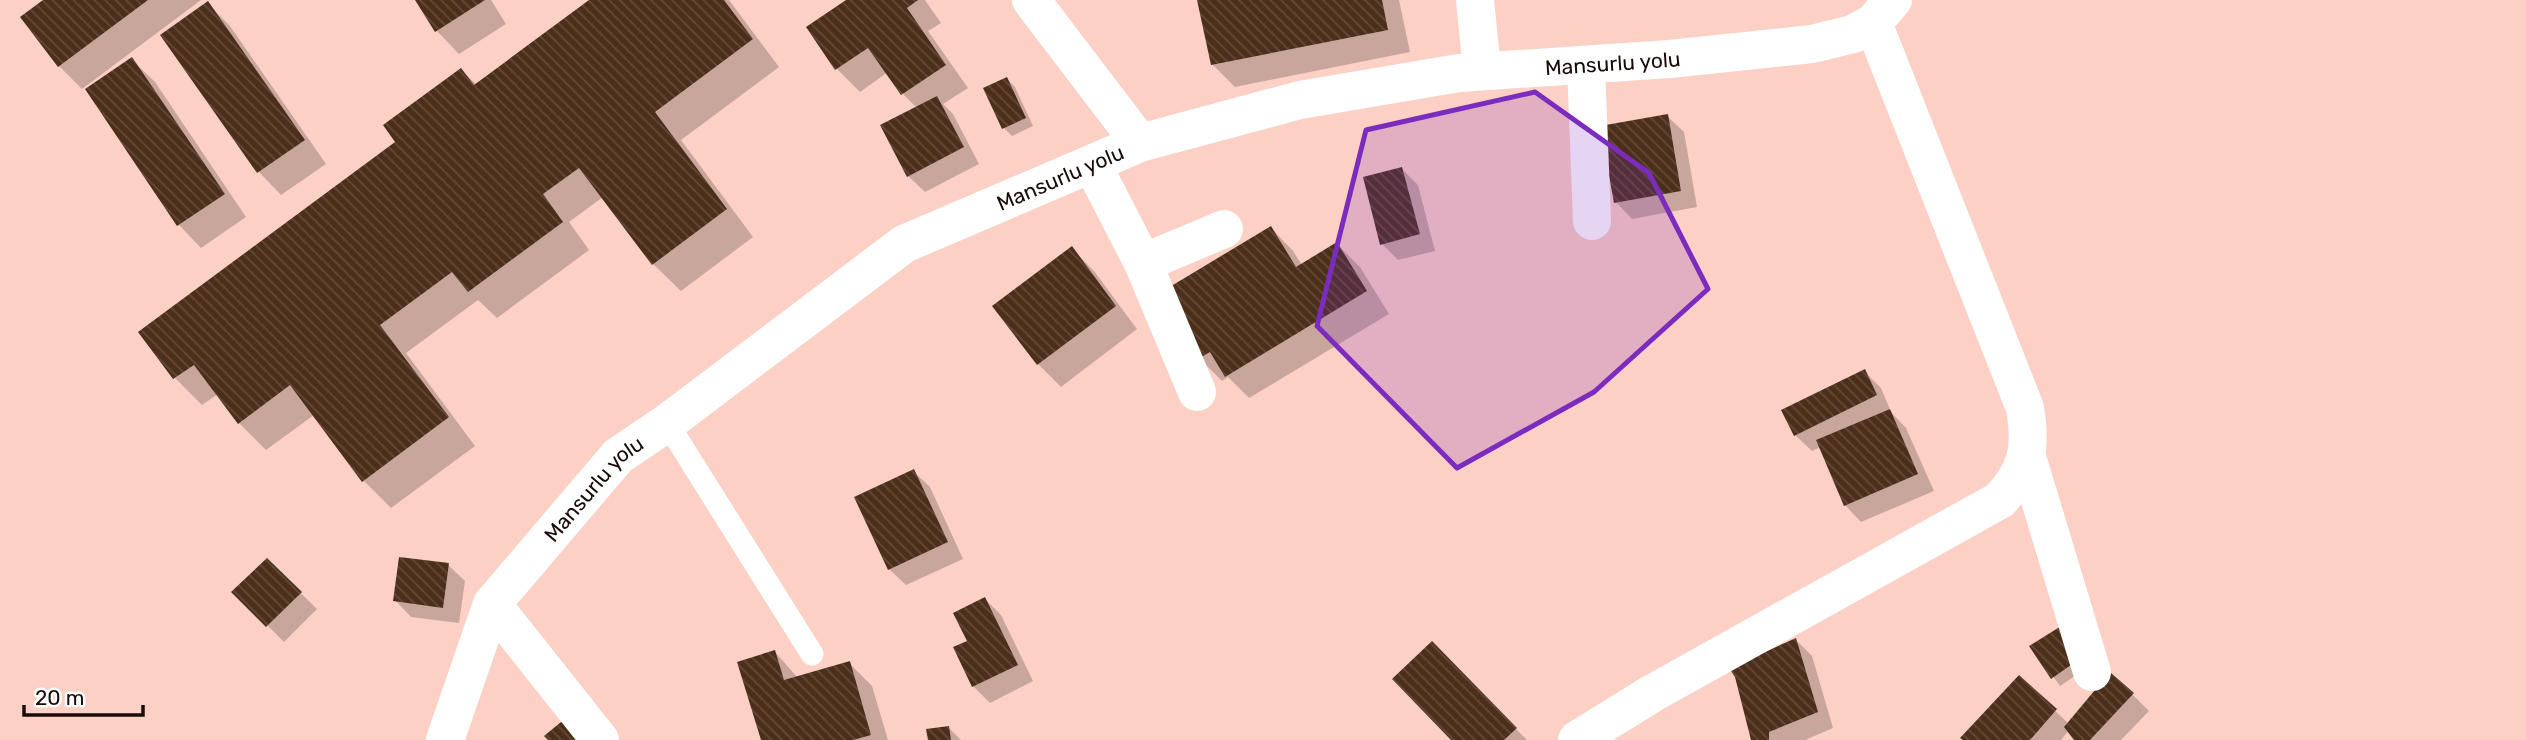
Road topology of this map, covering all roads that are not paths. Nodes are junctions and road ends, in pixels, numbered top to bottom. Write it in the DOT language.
graph roads {
  1 [pos="1031,0"];
  2 [pos="1475,0"];
  3 [pos="1883,11"];
  4 [pos="1586,65"];
  5 [pos="1482,71"];
  6 [pos="1140,143"];
  7 [pos="1092,164"];
  8 [pos="1592,221"];
  9 [pos="1224,229"];
  10 [pos="1143,263"];
  11 [pos="1197,392"];
  12 [pos="667,423"];
  13 [pos="2027,457"];
  14 [pos="492,604"];
  15 [pos="812,654"];
  16 [pos="2092,672"];
  17 [pos="445,740"];
  18 [pos="600,740"];
  19 [pos="1577,740"];
  1 -- 6 [label="street"];
  2 -- 5 [label="street"];
  3 -- 4 [label="street, Mansurlu yolu"];
  3 -- 13 [label="street"];
  4 -- 5 [label="street, Mansurlu yolu"];
  4 -- 8 [label="street"];
  5 -- 6 [label="street, Mansurlu yolu"];
  6 -- 7 [label="street, Mansurlu yolu"];
  7 -- 10 [label="street"];
  7 -- 12 [label="street, Mansurlu yolu"];
  9 -- 10 [label="street"];
  10 -- 11 [label="street"];
  12 -- 14 [label="street, Mansurlu yolu"];
  12 -- 15 [label="lane"];
  13 -- 16 [label="street"];
  13 -- 19 [label="street"];
  14 -- 17 [label="street, Mansurlu yolu"];
  14 -- 18 [label="street"];
}
